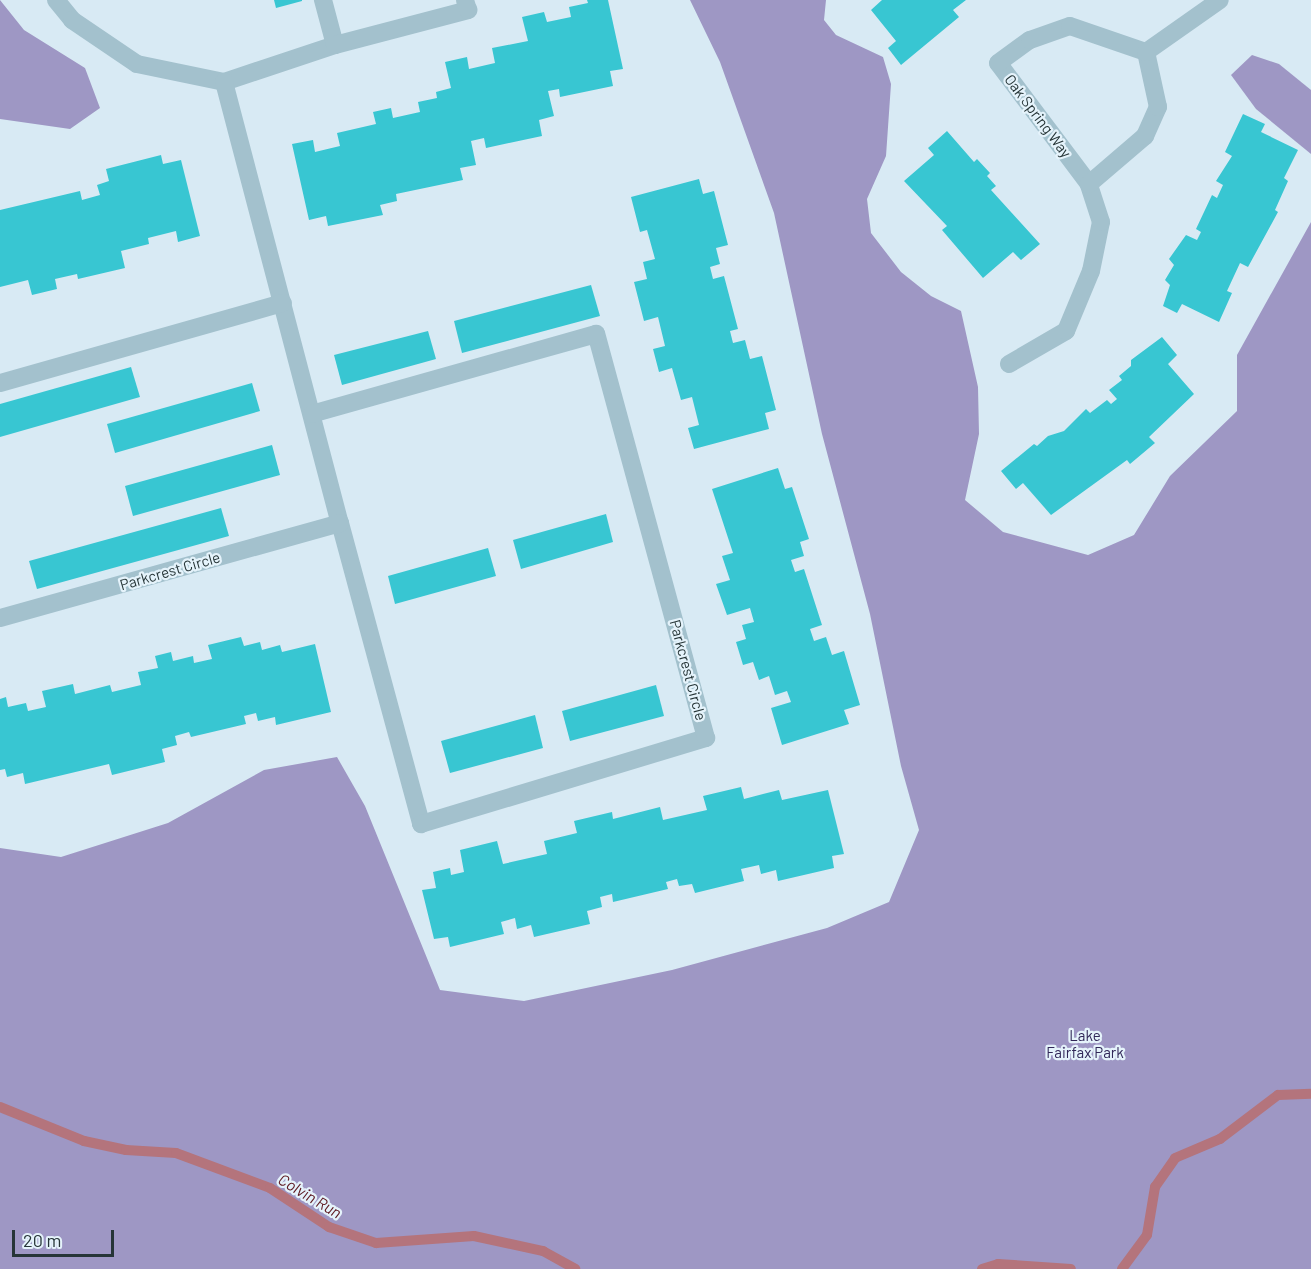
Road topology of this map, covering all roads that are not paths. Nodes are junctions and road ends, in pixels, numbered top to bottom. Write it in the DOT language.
graph roads {
  1 [pos="56,0"];
  2 [pos="322,0"];
  3 [pos="465,0"];
  4 [pos="1220,0"];
  5 [pos="335,45"];
  6 [pos="1146,52"];
  7 [pos="224,82"];
  8 [pos="1089,184"];
  9 [pos="283,303"];
  10 [pos="1009,364"];
  11 [pos="0,383"];
  12 [pos="312,414"];
  13 [pos="340,523"];
  14 [pos="0,618"];
  1 -- 7 [label="street"];
  2 -- 5 [label="street"];
  3 -- 5 [label="street"];
  4 -- 6 [label="street"];
  5 -- 7 [label="street"];
  6 -- 8 [label="street"];
  6 -- 8 [label="street, Oak Spring Way"];
  7 -- 9 [label="street, Parkcrest Circle"];
  8 -- 10 [label="street, Oak Spring Way"];
  9 -- 11 [label="street"];
  9 -- 12 [label="street, Parkcrest Circle"];
  12 -- 13 [label="street, Parkcrest Circle"];
  12 -- 13 [label="street, Parkcrest Circle"];
  13 -- 14 [label="street, Parkcrest Circle"];
}
